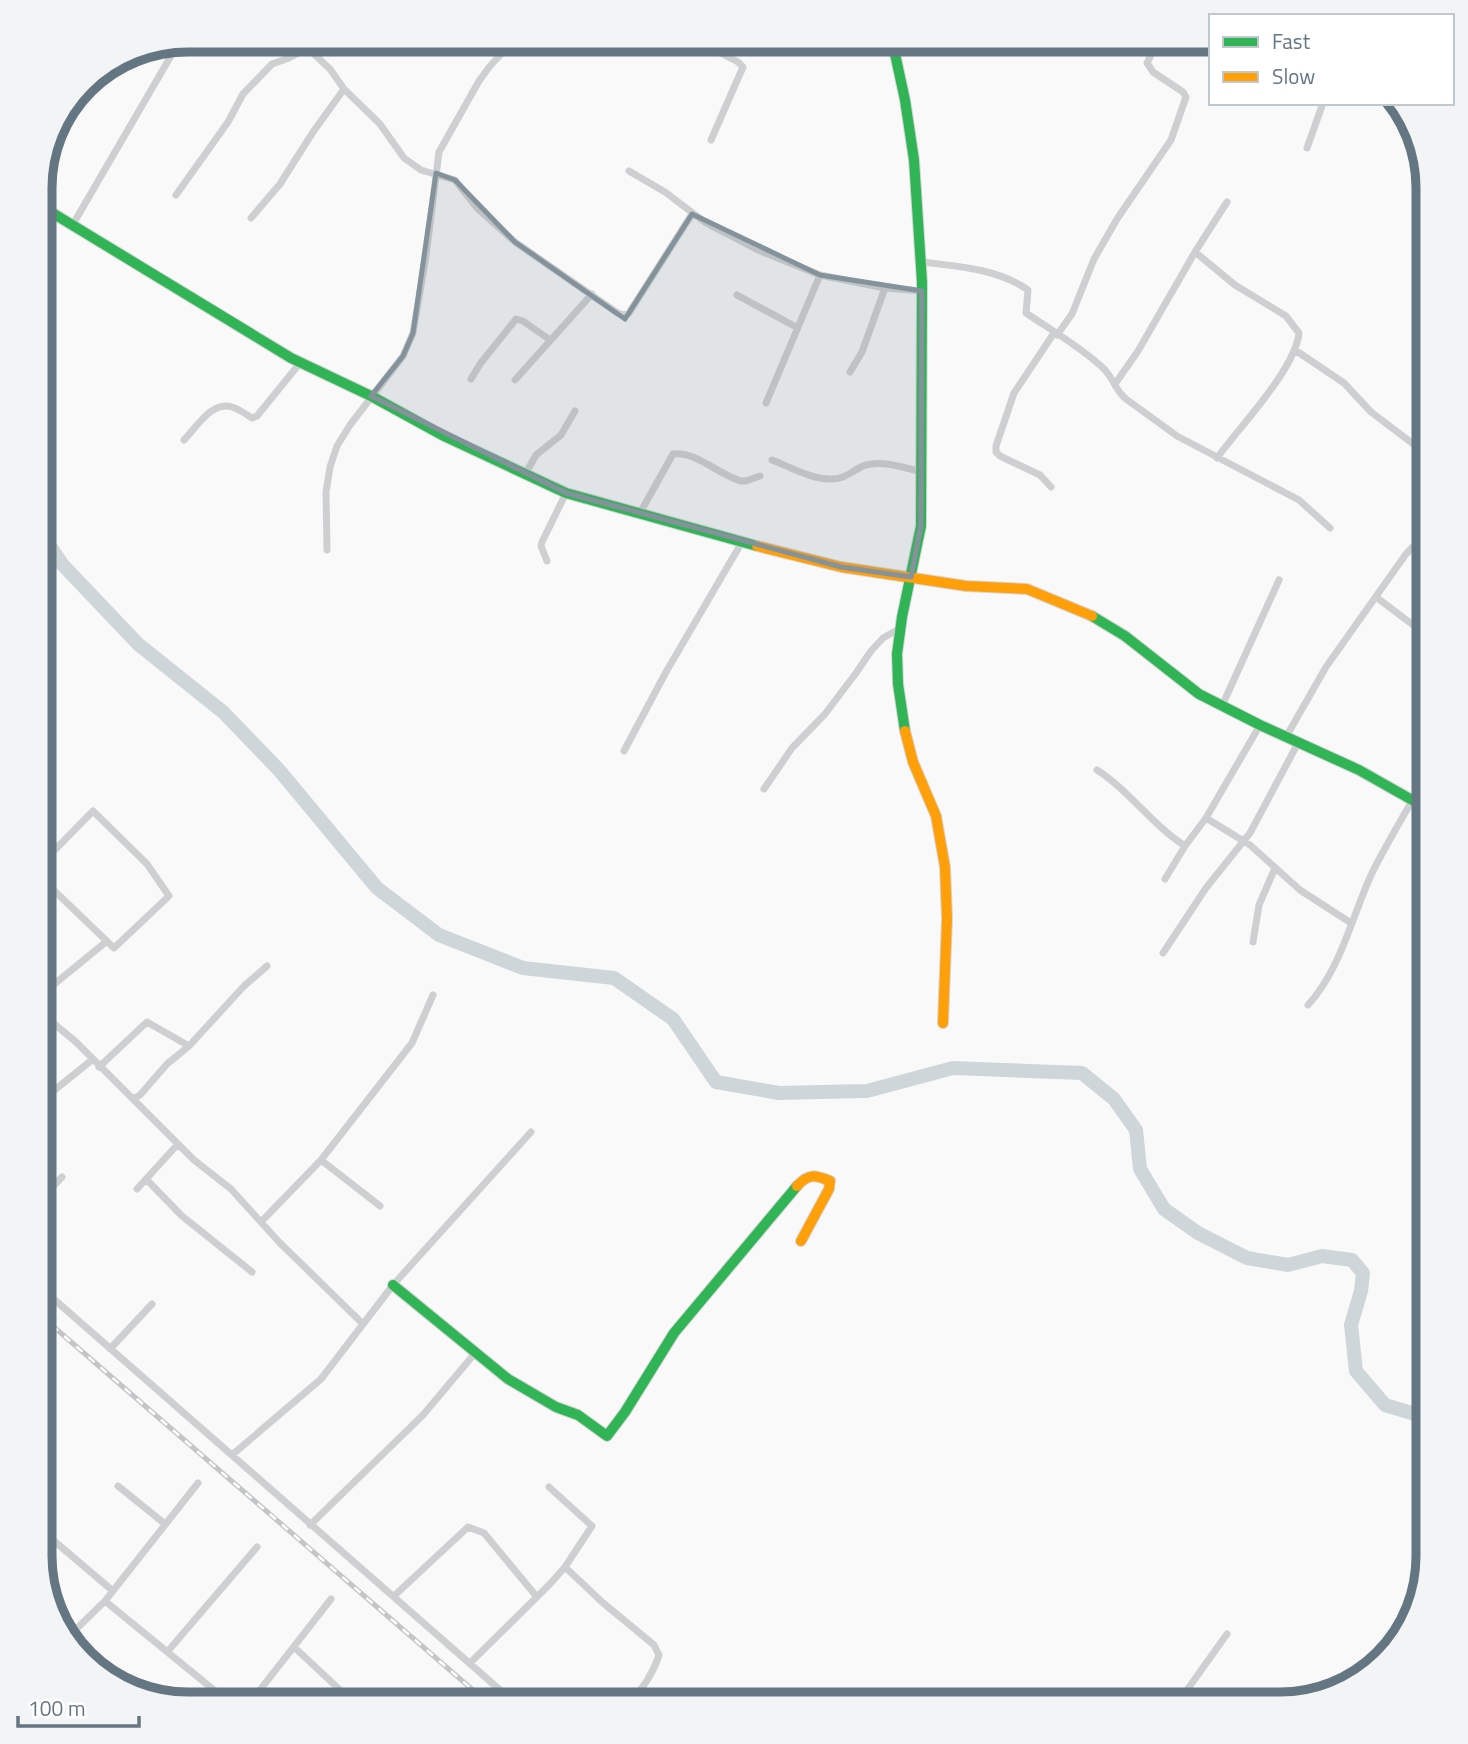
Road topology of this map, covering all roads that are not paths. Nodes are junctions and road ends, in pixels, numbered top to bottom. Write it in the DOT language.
graph roads {
  1 [pos="298,53"];
  2 [pos="313,53"];
  3 [pos="502,53"];
  4 [pos="721,53"];
  5 [pos="895,53"];
  6 [pos="1152,53"];
  7 [pos="172,54"];
  8 [pos="344,89"];
  9 [pos="1322,105"];
  10 [pos="711,140"];
  11 [pos="1307,148"];
  12 [pos="629,171"];
  13 [pos="436,173"];
  14 [pos="176,195"];
  15 [pos="1227,202"];
  16 [pos="53,214"];
  17 [pos="692,214"];
  18 [pos="251,218"];
  19 [pos="72,226"];
  20 [pos="1195,252"];
  21 [pos="922,261"];
  22 [pos="820,275"];
  23 [pos="885,288"];
  24 [pos="922,291"];
  25 [pos="592,294"];
  26 [pos="737,295"];
  27 [pos="796,327"];
  28 [pos="1055,334"];
  29 [pos="550,340"];
  30 [pos="1295,350"];
  31 [pos="300,363"];
  32 [pos="850,372"];
  33 [pos="471,379"];
  34 [pos="515,380"];
  35 [pos="1115,384"];
  36 [pos="371,396"];
  37 [pos="766,403"];
  38 [pos="575,411"];
  39 [pos="184,440"];
  40 [pos="1416,447"];
  41 [pos="1217,458"];
  42 [pos="772,460"];
  43 [pos="921,472"];
  44 [pos="526,473"];
  45 [pos="760,477"];
  46 [pos="1051,487"];
  47 [pos="566,493"];
  48 [pos="640,513"];
  49 [pos="1330,528"];
  50 [pos="742,542"];
  51 [pos="1416,544"];
  52 [pos="327,550"];
  53 [pos="547,561"];
  54 [pos="911,577"];
  55 [pos="1279,580"];
  56 [pos="1376,597"];
  57 [pos="1416,627"];
  58 [pos="899,629"];
  59 [pos="1222,706"];
  60 [pos="1260,725"];
  61 [pos="1286,737"];
  62 [pos="1298,743"];
  63 [pos="624,751"];
  64 [pos="1097,770"];
  65 [pos="764,789"];
  66 [pos="1416,795"];
  67 [pos="1413,800"];
  68 [pos="1416,802"];
  69 [pos="1206,818"];
  70 [pos="1244,841"];
  71 [pos="1185,846"];
  72 [pos="53,852"];
  73 [pos="1275,868"];
  74 [pos="1165,879"];
  75 [pos="52,889"];
  76 [pos="1351,923"];
  77 [pos="107,941"];
  78 [pos="1253,942"];
  79 [pos="1163,953"];
  80 [pos="267,966"];
  81 [pos="52,986"];
  82 [pos="433,995"];
  83 [pos="1308,1005"];
  84 [pos="52,1023"];
  85 [pos="943,1023"];
  86 [pos="189,1046"];
  87 [pos="93,1059"];
  88 [pos="99,1067"];
  89 [pos="52,1092"];
  90 [pos="133,1099"];
  91 [pos="531,1132"];
  92 [pos="178,1144"];
  93 [pos="321,1160"];
  94 [pos="62,1177"];
  95 [pos="146,1180"];
  96 [pos="52,1187"];
  97 [pos="137,1189"];
  98 [pos="380,1206"];
  99 [pos="261,1222"];
  100 [pos="802,1241"];
  101 [pos="253,1272"];
  102 [pos="393,1284"];
  103 [pos="52,1298"];
  104 [pos="152,1304"];
  105 [pos="363,1324"];
  106 [pos="110,1349"];
  107 [pos="476,1352"];
  108 [pos="232,1455"];
  109 [pos="198,1483"];
  110 [pos="118,1486"];
  111 [pos="549,1487"];
  112 [pos="164,1524"];
  113 [pos="310,1525"];
  114 [pos="52,1539"];
  115 [pos="257,1547"];
  116 [pos="565,1567"];
  117 [pos="113,1591"];
  118 [pos="394,1596"];
  119 [pos="537,1597"];
  120 [pos="331,1599"];
  121 [pos="105,1601"];
  122 [pos="75,1630"];
  123 [pos="1227,1634"];
  124 [pos="294,1647"];
  125 [pos="168,1651"];
  126 [pos="470,1663"];
  127 [pos="217,1692"];
  128 [pos="258,1692"];
  129 [pos="342,1692"];
  130 [pos="503,1692"];
  131 [pos="638,1692"];
  132 [pos="1186,1692"];
  1 -- 14 [label="street"];
  2 -- 8 [label="street"];
  3 -- 13 [label="street"];
  4 -- 10 [label="street"];
  5 -- 21 [label="street"];
  6 -- 28 [label="street"];
  7 -- 19 [label="street"];
  8 -- 13 [label="street"];
  8 -- 18 [label="street"];
  9 -- 11 [label="street"];
  12 -- 17 [label="street"];
  13 -- 25 [label="street"];
  13 -- 36 [label="street"];
  15 -- 20 [label="street"];
  16 -- 19 [label="street"];
  17 -- 22 [label="street"];
  17 -- 25 [label="street"];
  19 -- 31 [label="street"];
  20 -- 30 [label="street"];
  20 -- 35 [label="street"];
  21 -- 24 [label="street"];
  21 -- 28 [label="street"];
  22 -- 23 [label="street"];
  22 -- 27 [label="street"];
  23 -- 24 [label="street"];
  23 -- 32 [label="street"];
  24 -- 43 [label="street"];
  25 -- 29 [label="street"];
  26 -- 27 [label="street"];
  27 -- 37 [label="street"];
  28 -- 35 [label="street"];
  28 -- 46 [label="street"];
  29 -- 33 [label="street"];
  29 -- 34 [label="street"];
  30 -- 40 [label="street"];
  30 -- 41 [label="street"];
  31 -- 36 [label="street"];
  31 -- 39 [label="street"];
  35 -- 41 [label="street"];
  36 -- 44 [label="street"];
  36 -- 52 [label="street"];
  38 -- 44 [label="street"];
  41 -- 49 [label="street"];
  42 -- 43 [label="street"];
  43 -- 54 [label="street"];
  44 -- 47 [label="street"];
  45 -- 48 [label="street"];
  47 -- 48 [label="street"];
  47 -- 53 [label="street"];
  48 -- 50 [label="street"];
  50 -- 54 [label="street"];
  50 -- 63 [label="street"];
  51 -- 56 [label="street"];
  54 -- 58 [label="street"];
  54 -- 59 [label="street"];
  55 -- 59 [label="street"];
  56 -- 57 [label="street"];
  56 -- 61 [label="street"];
  58 -- 65 [label="street"];
  58 -- 85 [label="street"];
  59 -- 60 [label="street"];
  60 -- 61 [label="street"];
  60 -- 69 [label="street"];
  61 -- 62 [label="street"];
  62 -- 67 [label="street"];
  62 -- 70 [label="street"];
  64 -- 71 [label="street"];
  66 -- 67 [label="street"];
  67 -- 68 [label="street"];
  67 -- 76 [label="street"];
  69 -- 70 [label="street"];
  69 -- 71 [label="street"];
  70 -- 73 [label="street"];
  70 -- 79 [label="street"];
  71 -- 74 [label="street"];
  72 -- 77 [label="street"];
  73 -- 76 [label="street"];
  73 -- 78 [label="street"];
  75 -- 77 [label="street"];
  76 -- 83 [label="street"];
  77 -- 81 [label="street"];
  80 -- 86 [label="street"];
  82 -- 93 [label="street"];
  84 -- 87 [label="street"];
  86 -- 88 [label="street"];
  86 -- 90 [label="street"];
  87 -- 88 [label="street"];
  87 -- 89 [label="street"];
  88 -- 90 [label="street"];
  90 -- 92 [label="street"];
  91 -- 102 [label="street"];
  92 -- 95 [label="street"];
  92 -- 99 [label="street"];
  93 -- 98 [label="street"];
  93 -- 99 [label="street"];
  94 -- 96 [label="street"];
  95 -- 97 [label="street"];
  95 -- 101 [label="street"];
  99 -- 105 [label="street"];
  100 -- 107 [label="street"];
  102 -- 105 [label="street"];
  102 -- 107 [label="street"];
  103 -- 106 [label="street"];
  104 -- 106 [label="street"];
  105 -- 108 [label="street"];
  106 -- 108 [label="street"];
  107 -- 113 [label="street"];
  108 -- 113 [label="street"];
  109 -- 112 [label="street"];
  110 -- 112 [label="street"];
  111 -- 116 [label="street"];
  112 -- 117 [label="street"];
  113 -- 118 [label="street"];
  114 -- 117 [label="street"];
  115 -- 125 [label="street"];
  116 -- 119 [label="street"];
  116 -- 131 [label="street"];
  117 -- 121 [label="street"];
  118 -- 119 [label="street"];
  118 -- 126 [label="street"];
  119 -- 126 [label="street"];
  120 -- 124 [label="street"];
  121 -- 122 [label="street"];
  121 -- 125 [label="street"];
  123 -- 132 [label="street"];
  124 -- 128 [label="street"];
  124 -- 129 [label="street"];
  125 -- 127 [label="street"];
  126 -- 130 [label="street"];
}
